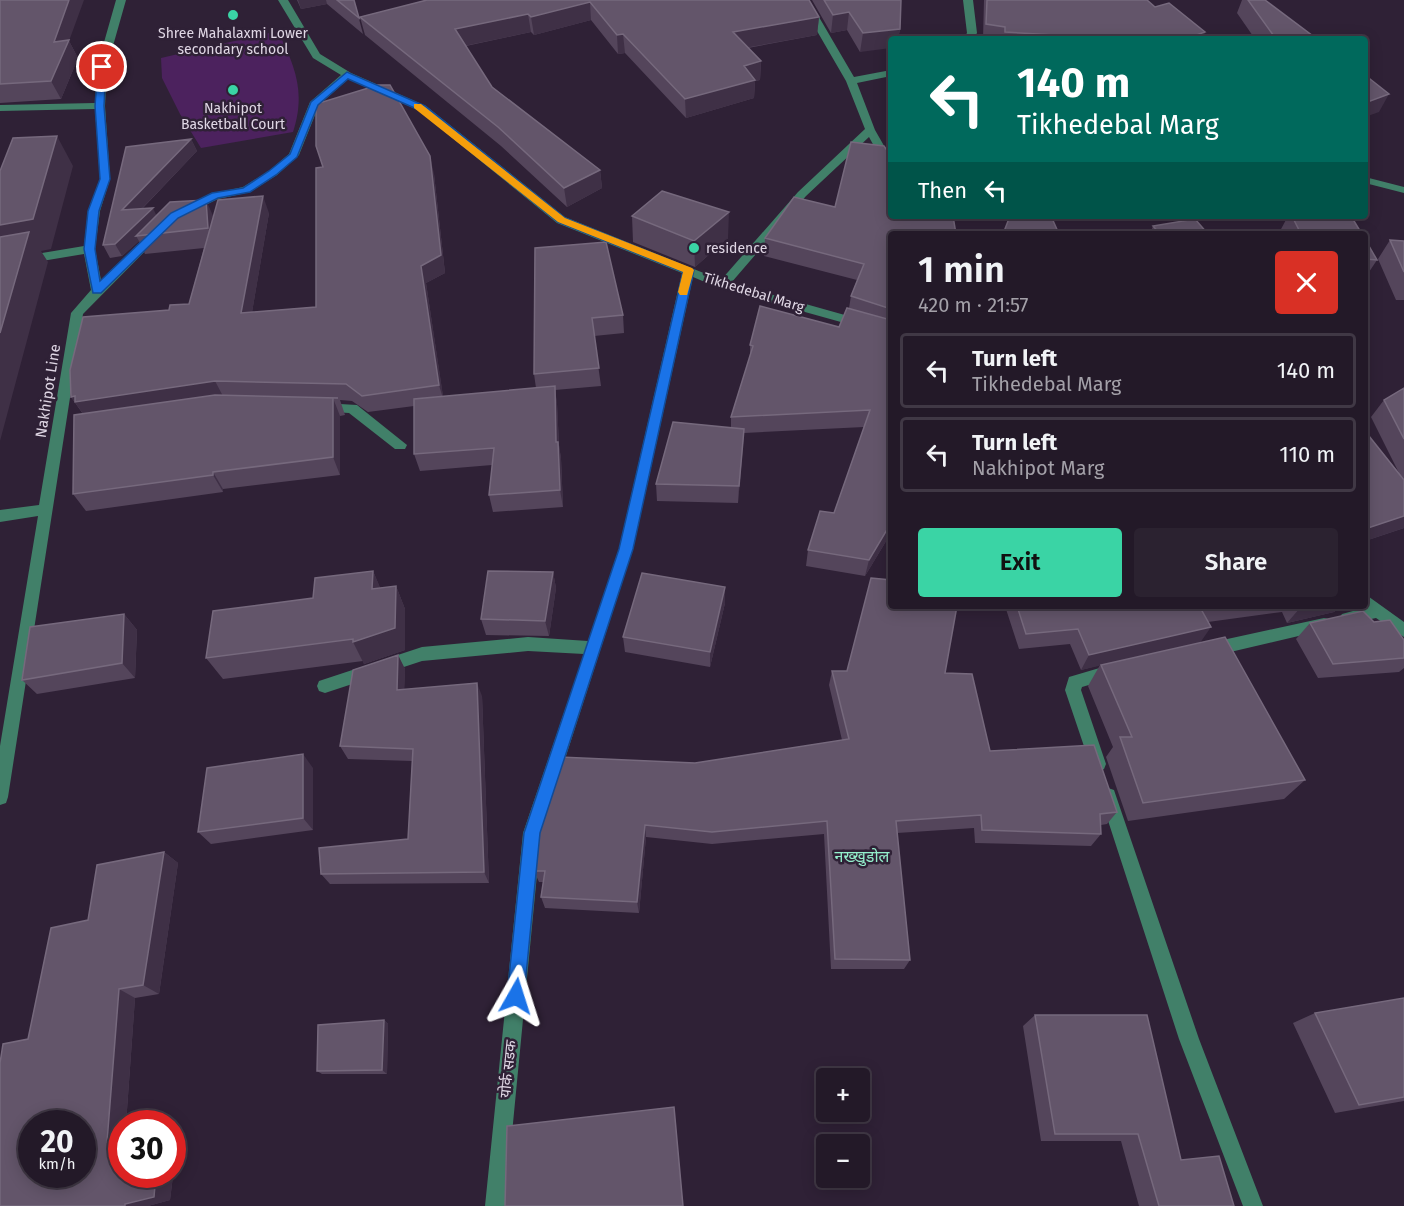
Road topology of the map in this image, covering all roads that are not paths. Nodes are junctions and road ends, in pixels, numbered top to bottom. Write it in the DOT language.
graph roads {
  1 [pos="121,0"];
  2 [pos="283,0"];
  3 [pos="804,0"];
  4 [pos="968,0"];
  5 [pos="970,36"];
  6 [pos="888,73"];
  7 [pos="347,75"];
  8 [pos="851,81"];
  9 [pos="100,106"];
  10 [pos="0,108"];
  11 [pos="870,130"];
  12 [pos="888,163"];
  13 [pos="1368,181"];
  14 [pos="1404,190"];
  15 [pos="89,249"];
  16 [pos="0,264"];
  17 [pos="689,270"];
  18 [pos="723,285"];
  19 [pos="97,291"];
  20 [pos="888,331"];
  21 [pos="309,407"];
  22 [pos="400,445"];
  23 [pos="45,510"];
  24 [pos="0,516"];
  25 [pos="1368,602"];
  26 [pos="1379,611"];
  27 [pos="1404,631"];
  28 [pos="593,648"];
  29 [pos="1197,652"];
  30 [pos="1128,668"];
  31 [pos="325,686"];
  32 [pos="0,797"];
  33 [pos="495,1206"];
  34 [pos="1253,1206"];
  1 -- 9 [label="street"];
  2 -- 7 [label="street, Tikhedebal Marg"];
  3 -- 8 [label="street"];
  4 -- 5 [label="street"];
  6 -- 8 [label="street"];
  7 -- 17 [label="street, Tikhedebal Marg"];
  7 -- 19 [label="street, Nakhipot Line"];
  8 -- 11 [label="street"];
  9 -- 10 [label="street"];
  9 -- 15 [label="street"];
  11 -- 12 [label="street"];
  11 -- 18 [label="street"];
  13 -- 14 [label="street"];
  15 -- 16 [label="street"];
  15 -- 19 [label="street"];
  17 -- 18 [label="street, Tikhedebal Marg"];
  17 -- 28 [label="street, योर्क सडक"];
  18 -- 20 [label="street, Tikhedebal Marg"];
  19 -- 23 [label="street, Nakhipot Line"];
  21 -- 22 [label="street"];
  23 -- 24 [label="street"];
  23 -- 32 [label="street, Nakhipot Line"];
  25 -- 26 [label="street"];
  26 -- 27 [label="street"];
  26 -- 29 [label="street"];
  28 -- 31 [label="street"];
  28 -- 33 [label="street, योर्क सडक"];
  30 -- 34 [label="street"];
}
